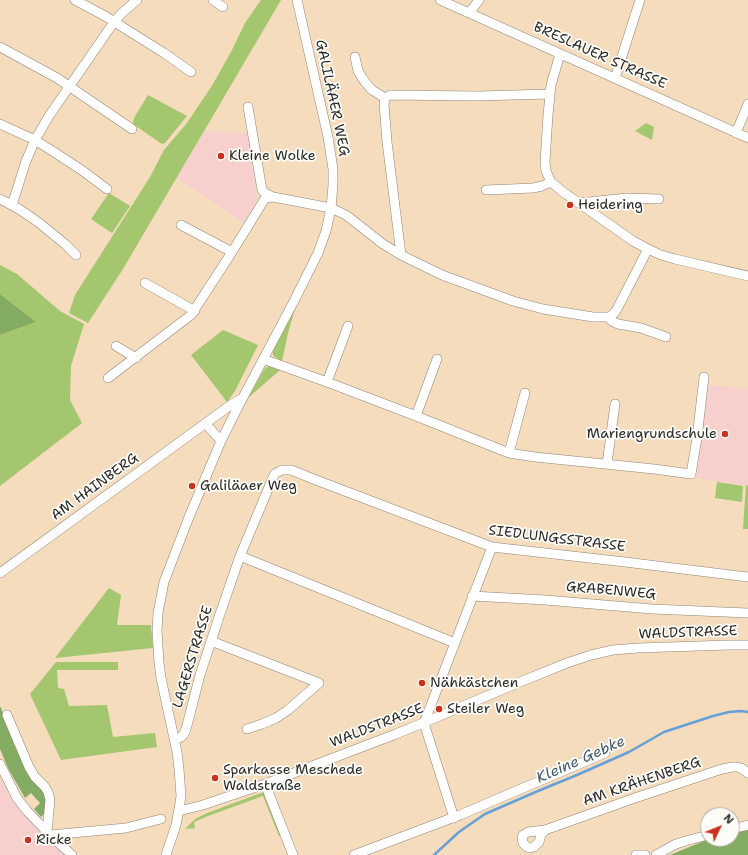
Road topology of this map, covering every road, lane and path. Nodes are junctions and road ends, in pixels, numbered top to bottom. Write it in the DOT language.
graph roads {
  1 [pos="75,0"];
  2 [pos="137,0"];
  3 [pos="213,0"];
  4 [pos="297,0"];
  5 [pos="440,0"];
  6 [pos="478,0"];
  7 [pos="640,0"];
  8 [pos="223,7"];
  9 [pos="469,13"];
  10 [pos="114,22"];
  11 [pos="0,47"];
  12 [pos="560,54"];
  13 [pos="355,57"];
  14 [pos="191,72"];
  15 [pos="615,78"];
  16 [pos="69,86"];
  17 [pos="549,94"];
  18 [pos="385,98"];
  19 [pos="748,104"];
  20 [pos="248,107"];
  21 [pos="0,124"];
  22 [pos="132,129"];
  23 [pos="736,133"];
  24 [pos="748,138"];
  25 [pos="35,140"];
  26 [pos="551,182"];
  27 [pos="107,189"];
  28 [pos="486,190"];
  29 [pos="273,197"];
  30 [pos="0,199"];
  31 [pos="659,199"];
  32 [pos="579,203"];
  33 [pos="12,205"];
  34 [pos="331,208"];
  35 [pos="181,224"];
  36 [pos="648,249"];
  37 [pos="232,252"];
  38 [pos="76,255"];
  39 [pos="400,255"];
  40 [pos="748,276"];
  41 [pos="145,282"];
  42 [pos="194,311"];
  43 [pos="608,317"];
  44 [pos="348,326"];
  45 [pos="666,337"];
  46 [pos="116,346"];
  47 [pos="136,358"];
  48 [pos="263,359"];
  49 [pos="437,359"];
  50 [pos="704,377"];
  51 [pos="108,378"];
  52 [pos="327,382"];
  53 [pos="525,393"];
  54 [pos="242,398"];
  55 [pos="615,404"];
  56 [pos="416,416"];
  57 [pos="206,424"];
  58 [pos="221,441"];
  59 [pos="509,453"];
  60 [pos="606,464"];
  61 [pos="279,471"];
  62 [pos="492,547"];
  63 [pos="240,556"];
  64 [pos="0,573"];
  65 [pos="748,577"];
  66 [pos="472,596"];
  67 [pos="748,614"];
  68 [pos="211,641"];
  69 [pos="455,643"];
  70 [pos="748,645"];
  71 [pos="7,715"];
  72 [pos="424,723"];
  73 [pos="246,730"];
  74 [pos="175,740"];
  75 [pos="605,753"];
  76 [pos="0,764"];
  77 [pos="748,773"];
  78 [pos="265,784"];
  79 [pos="179,812"];
  80 [pos="454,818"];
  81 [pos="161,819"];
  82 [pos="545,830"];
  83 [pos="49,833"];
  84 [pos="700,837"];
  85 [pos="72,855"];
  86 [pos="166,855"];
  87 [pos="293,855"];
  88 [pos="354,855"];
  89 [pos="636,855"];
  90 [pos="645,855"];
  91 [pos="656,855"];
  1 -- 10 [label="street"];
  2 -- 10 [label="street"];
  3 -- 8 [label="street"];
  4 -- 34 [label="street, GALILÄAER WEG"];
  5 -- 9 [label="street, BRESLAUER STRASSE"];
  6 -- 9 [label="street"];
  7 -- 15 [label="street"];
  9 -- 12 [label="street, BRESLAUER STRASSE"];
  10 -- 14 [label="street"];
  10 -- 16 [label="street"];
  11 -- 16 [label="street"];
  12 -- 15 [label="street, BRESLAUER STRASSE"];
  12 -- 17 [label="street"];
  13 -- 18 [label="street"];
  15 -- 23 [label="street, BRESLAUER STRASSE"];
  16 -- 22 [label="street"];
  16 -- 25 [label="street"];
  17 -- 18 [label="street"];
  17 -- 26 [label="street"];
  18 -- 39 [label="street"];
  19 -- 23 [label="street"];
  20 -- 29 [label="street"];
  21 -- 25 [label="street"];
  23 -- 24 [label="street, BRESLAUER STRASSE"];
  25 -- 27 [label="street"];
  25 -- 33 [label="street"];
  26 -- 28 [label="street"];
  26 -- 32 [label="street"];
  29 -- 34 [label="street"];
  29 -- 37 [label="street"];
  30 -- 33 [label="street"];
  31 -- 32 [label="street"];
  32 -- 36 [label="street"];
  33 -- 38 [label="street"];
  34 -- 39 [label="street"];
  34 -- 48 [label="street, GALILÄAER WEG"];
  35 -- 37 [label="street"];
  36 -- 40 [label="street"];
  36 -- 43 [label="street"];
  37 -- 42 [label="street"];
  39 -- 43 [label="street"];
  41 -- 42 [label="street"];
  42 -- 47 [label="street"];
  43 -- 45 [label="street"];
  44 -- 52 [label="street"];
  46 -- 47 [label="street"];
  47 -- 51 [label="street"];
  48 -- 52 [label="street"];
  48 -- 54 [label="street, GALILÄAER WEG"];
  49 -- 56 [label="street"];
  50 -- 60 [label="street"];
  52 -- 56 [label="street"];
  53 -- 59 [label="street"];
  54 -- 57 [label="street, AM HAINBERG"];
  54 -- 58 [label="street, GALILÄAER WEG"];
  55 -- 60 [label="street"];
  56 -- 59 [label="street"];
  57 -- 58 [label="street"];
  57 -- 64 [label="street, AM HAINBERG"];
  58 -- 74 [label="street, GALILÄAER WEG"];
  59 -- 60 [label="street"];
  61 -- 62 [label="street, SIEDLUNGSSTRASSE"];
  61 -- 63 [label="street, LAGERSTRASSE"];
  62 -- 65 [label="street, SIEDLUNGSSTRASSE"];
  62 -- 66 [label="street"];
  63 -- 68 [label="street, LAGERSTRASSE"];
  63 -- 69 [label="street"];
  66 -- 67 [label="street, GRABENWEG"];
  66 -- 69 [label="street"];
  68 -- 73 [label="street"];
  68 -- 74 [label="street, LAGERSTRASSE"];
  69 -- 72 [label="street"];
  70 -- 72 [label="street, WALDSTRASSE"];
  71 -- 83 [label="street"];
  72 -- 78 [label="street, WALDSTRASSE"];
  72 -- 80 [label="street"];
  74 -- 79 [label="street"];
  75 -- 80 [label="street"];
  76 -- 83 [label="street"];
  77 -- 82 [label="street, AM KRÄHENBERG"];
  78 -- 79 [label="street, WALDSTRASSE"];
  78 -- 87 [label="street"];
  79 -- 86 [label="street"];
  80 -- 88 [label="street"];
  81 -- 83 [label="street"];
  83 -- 85 [label="street"];
  84 -- 91 [label="street"];
  89 -- 90 [label="street"];
}
